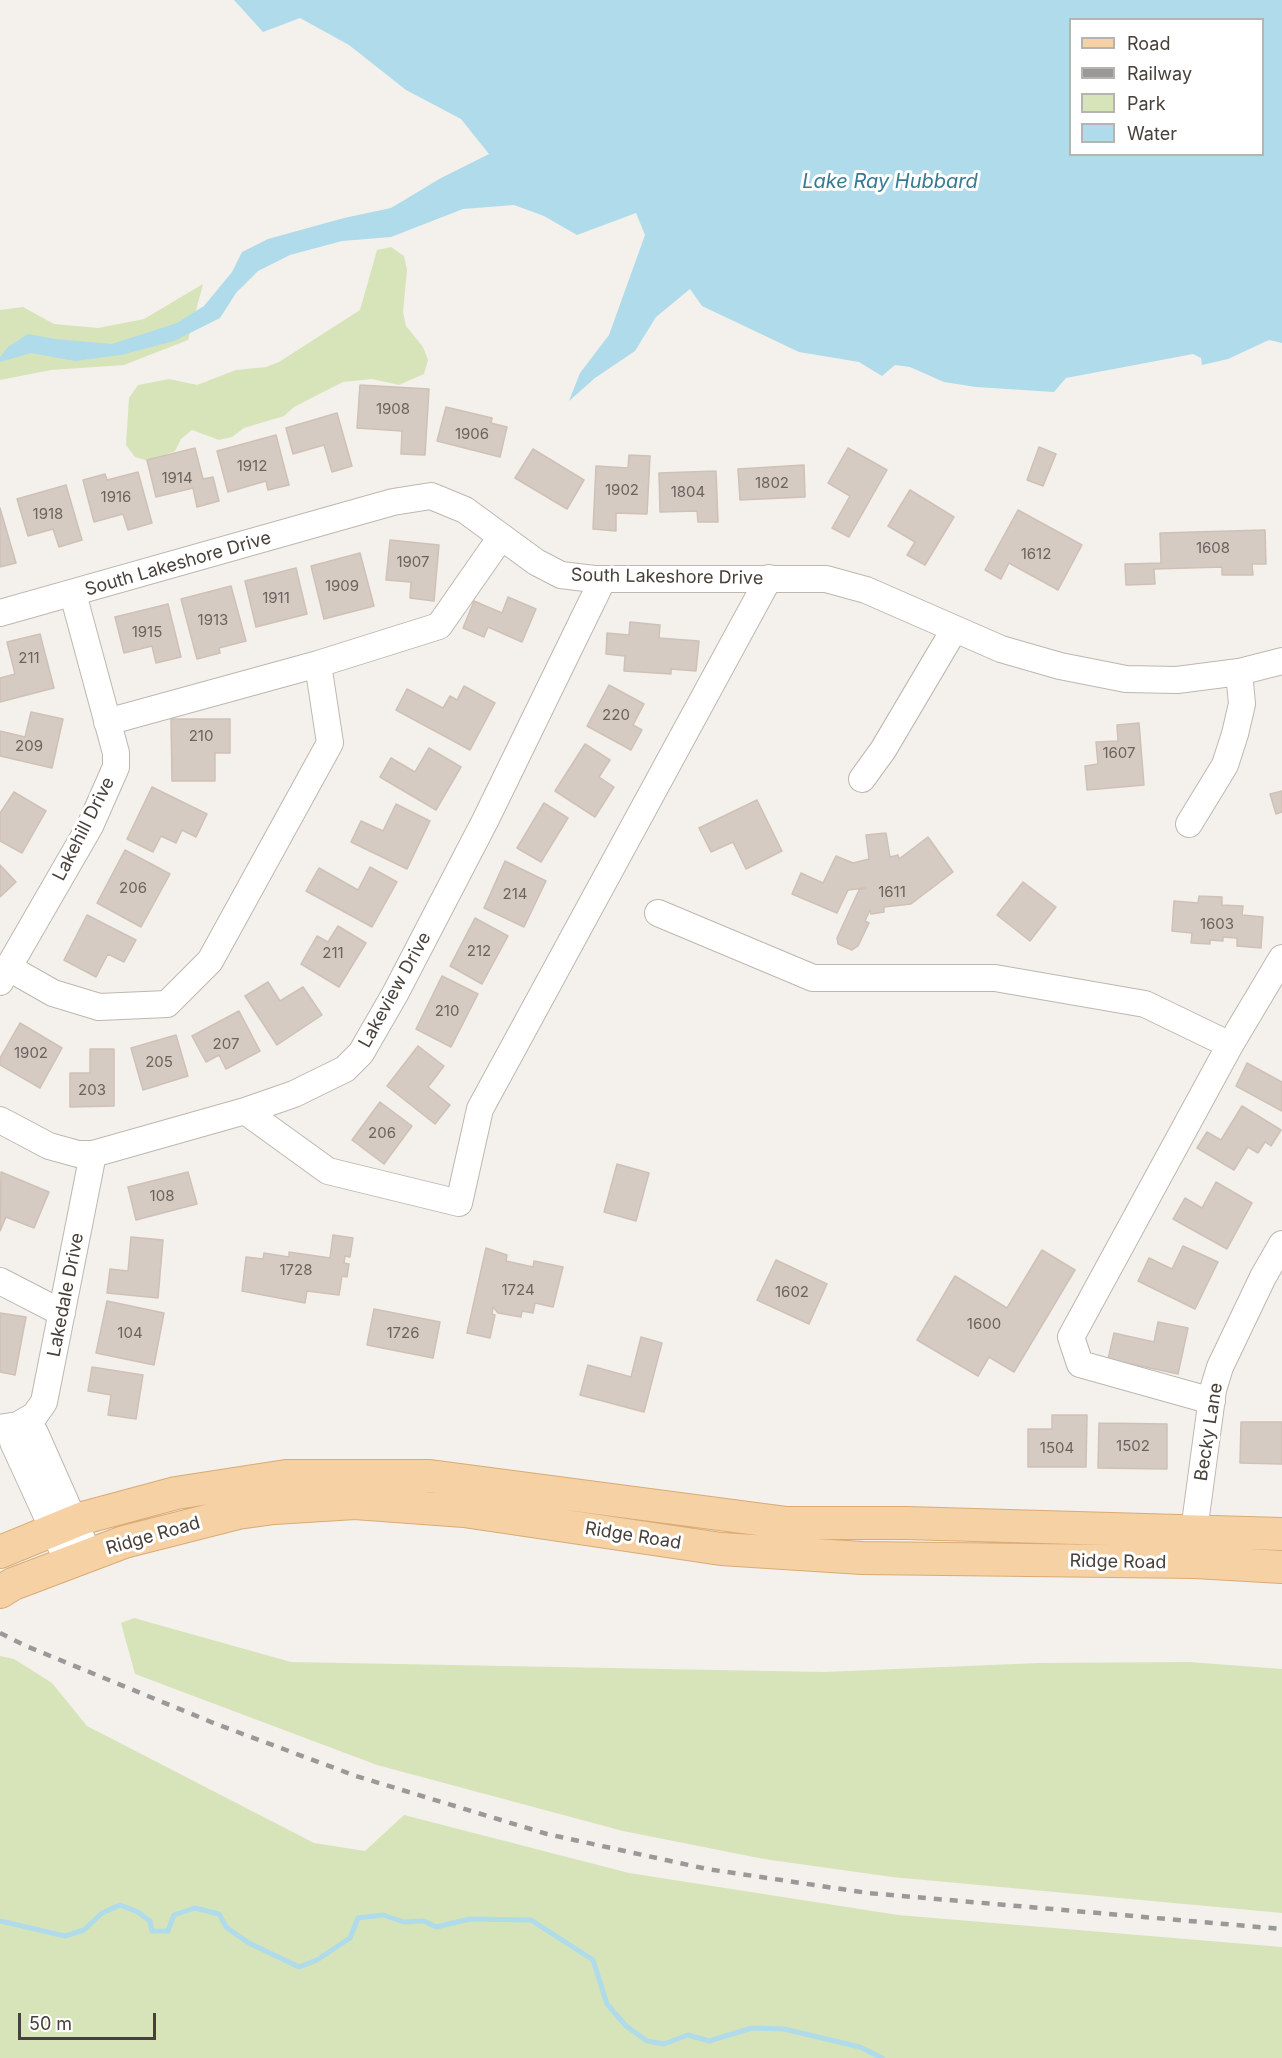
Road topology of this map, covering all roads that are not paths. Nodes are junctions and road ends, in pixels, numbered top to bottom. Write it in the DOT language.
graph roads {
  1 [pos="501,537"];
  2 [pos="769,578"];
  3 [pos="603,579"];
  4 [pos="73,594"];
  5 [pos="0,613"];
  6 [pos="954,630"];
  7 [pos="1282,661"];
  8 [pos="318,664"];
  9 [pos="1239,672"];
  10 [pos="107,722"];
  11 [pos="862,779"];
  12 [pos="1189,824"];
  13 [pos="658,913"];
  14 [pos="1282,958"];
  15 [pos="4,975"];
  16 [pos="1230,1045"];
  17 [pos="245,1111"];
  18 [pos="0,1120"];
  19 [pos="93,1154"];
  20 [pos="1282,1244"];
  21 [pos="0,1281"];
  22 [pos="62,1313"];
  23 [pos="1212,1401"];
  24 [pos="9,1426"];
  25 [pos="320,1491"];
  26 [pos="682,1509"];
  27 [pos="64,1526"];
  28 [pos="1196,1532"];
  29 [pos="1282,1534"];
  30 [pos="678,1543"];
  31 [pos="0,1552"];
  32 [pos="79,1559"];
  33 [pos="1195,1562"];
  34 [pos="1282,1567"];
  35 [pos="0,1592"];
  1 -- 3 [label="street, South Lakeshore Drive"];
  1 -- 4 [label="street, South Lakeshore Drive"];
  1 -- 8 [label="street"];
  2 -- 3 [label="street, South Lakeshore Drive"];
  2 -- 6 [label="street, South Lakeshore Drive"];
  2 -- 17 [label="street"];
  3 -- 17 [label="street, Lakeview Drive"];
  4 -- 5 [label="street, South Lakeshore Drive"];
  4 -- 10 [label="street, Lakehill Drive"];
  6 -- 9 [label="street, South Lakeshore Drive"];
  6 -- 11 [label="street"];
  7 -- 9 [label="street, South Lakeshore Drive"];
  8 -- 10 [label="street"];
  8 -- 15 [label="street"];
  9 -- 12 [label="street"];
  10 -- 15 [label="street, Lakehill Drive"];
  13 -- 16 [label="street"];
  14 -- 16 [label="street"];
  16 -- 23 [label="street"];
  17 -- 19 [label="street, Lakeview Drive"];
  18 -- 19 [label="street, Lakeview Drive"];
  19 -- 22 [label="street, Lakedale Drive"];
  20 -- 23 [label="street, Becky Lane"];
  21 -- 22 [label="street"];
  22 -- 24 [label="street, Lakedale Drive"];
  23 -- 28 [label="street, Becky Lane"];
  24 -- 27 [label="street, Lakedale Drive"];
  25 -- 26 [label="main road, Ridge Road"];
  25 -- 27 [label="main road, Ridge Road"];
  25 -- 30 [label="main road, Ridge Road"];
  25 -- 32 [label="main road, Ridge Road"];
  26 -- 28 [label="main road, Ridge Road"];
  26 -- 30 [label="main road"];
  27 -- 31 [label="main road, Ridge Road"];
  27 -- 32 [label="street, Lakedale Drive"];
  28 -- 29 [label="main road, Ridge Road"];
  28 -- 33 [label="street, Becky Lane"];
  30 -- 33 [label="main road, Ridge Road"];
  32 -- 35 [label="main road, Ridge Road"];
  33 -- 34 [label="main road, Ridge Road"];
}
